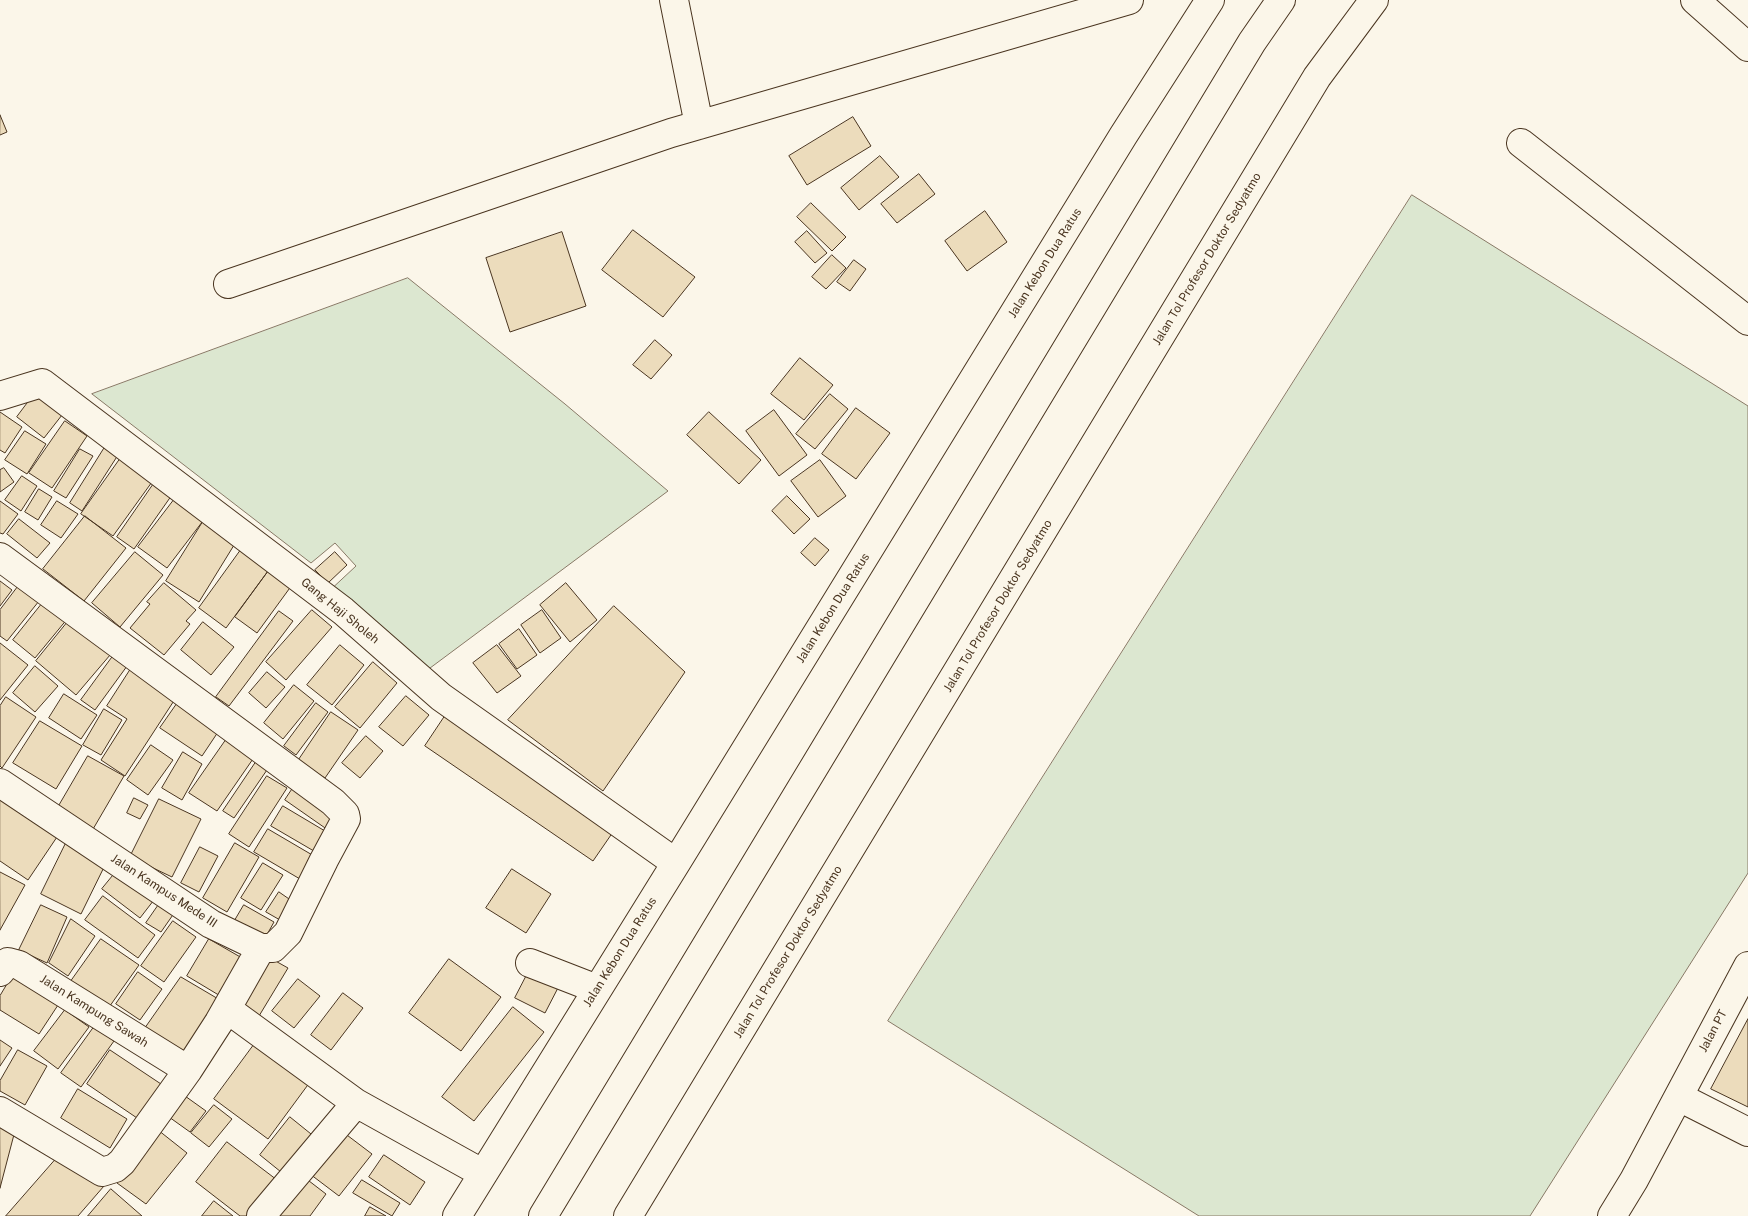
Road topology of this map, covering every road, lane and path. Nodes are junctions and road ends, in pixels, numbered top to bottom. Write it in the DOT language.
graph roads {
  1 [pos="674,0"];
  2 [pos="1129,0"];
  3 [pos="1210,0"];
  4 [pos="1281,0"];
  5 [pos="1374,0"];
  6 [pos="1695,0"];
  7 [pos="1748,47"];
  8 [pos="699,125"];
  9 [pos="1521,143"];
  10 [pos="228,284"];
  11 [pos="1748,321"];
  12 [pos="0,396"];
  13 [pos="0,557"];
  14 [pos="0,783"];
  15 [pos="676,863"];
  16 [pos="261,948"];
  17 [pos="530,963"];
  18 [pos="1748,966"];
  19 [pos="0,972"];
  20 [pos="597,990"];
  21 [pos="227,1009"];
  22 [pos="188,1070"];
  23 [pos="1679,1096"];
  24 [pos="356,1103"];
  25 [pos="0,1111"];
  26 [pos="1748,1132"];
  27 [pos="482,1173"];
  28 [pos="262,1216"];
  29 [pos="457,1216"];
  30 [pos="543,1216"];
  31 [pos="628,1216"];
  32 [pos="1612,1216"];
  1 -- 8 [label="main road"];
  2 -- 8 [label="main road"];
  3 -- 15 [label="main road, Jalan Kebon Dua Ratus"];
  4 -- 30 [label="main road"];
  5 -- 31 [label="main road, Jalan Tol Profesor Doktor Sedyatmo"];
  6 -- 7 [label="main road"];
  8 -- 10 [label="main road"];
  9 -- 11 [label="main road"];
  12 -- 15 [label="main road, Gang Haji Sholeh"];
  13 -- 16 [label="main road"];
  14 -- 16 [label="main road, Jalan Kampus Mede III"];
  15 -- 20 [label="main road, Jalan Kebon Dua Ratus"];
  16 -- 21 [label="main road"];
  17 -- 20 [label="main road"];
  18 -- 23 [label="main road, Jalan PT"];
  19 -- 22 [label="main road, Jalan Kampung Sawah"];
  20 -- 27 [label="main road, Jalan Kebon Dua Ratus"];
  21 -- 22 [label="main road"];
  21 -- 24 [label="main road"];
  22 -- 25 [label="main road"];
  23 -- 26 [label="main road"];
  23 -- 32 [label="main road, Jalan PT"];
  24 -- 27 [label="main road"];
  24 -- 28 [label="main road"];
  27 -- 29 [label="main road, Jalan Kebon Dua Ratus"];
}
